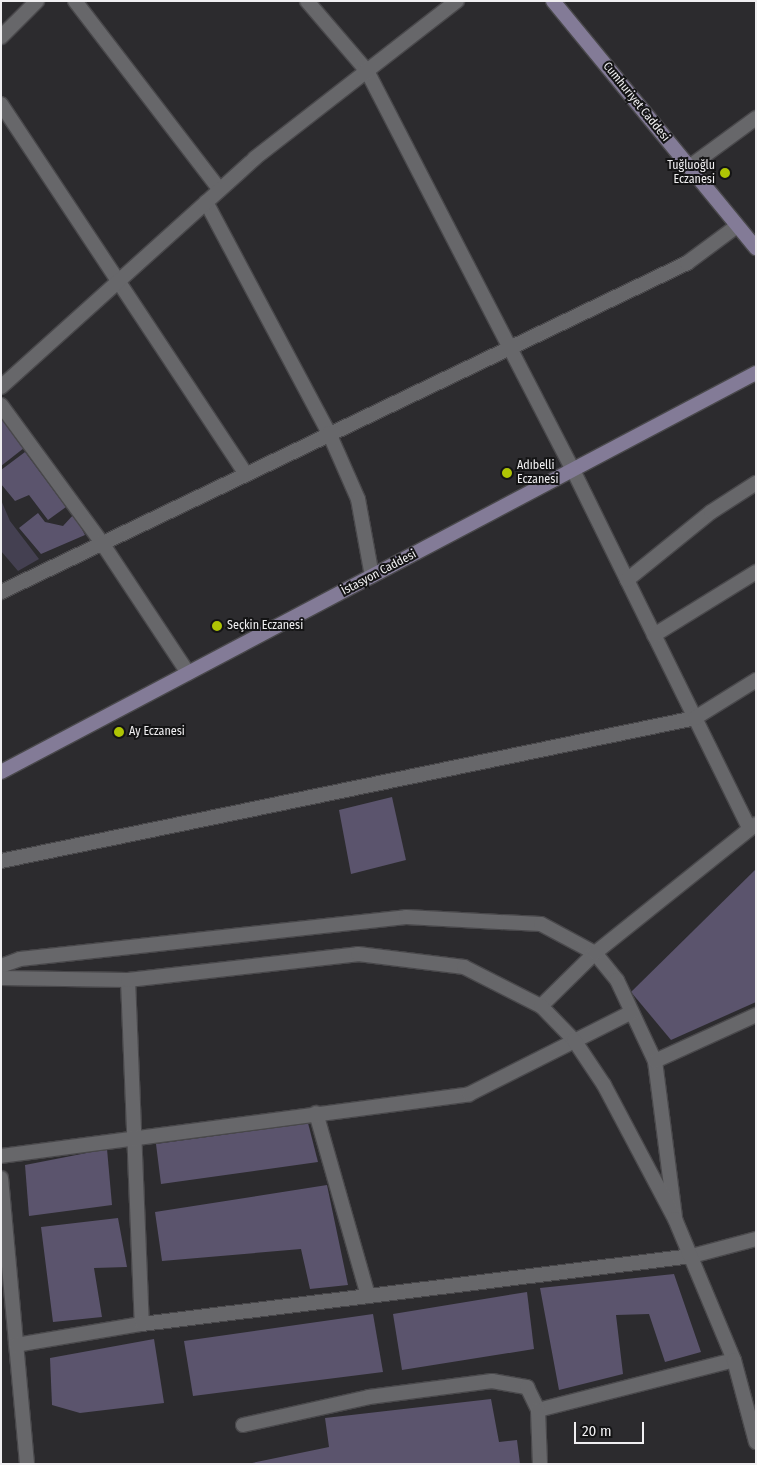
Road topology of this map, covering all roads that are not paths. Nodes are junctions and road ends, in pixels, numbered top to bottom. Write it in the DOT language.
graph roads {
  1 [pos="37,1"];
  2 [pos="75,1"];
  3 [pos="308,1"];
  4 [pos="457,1"];
  5 [pos="553,1"];
  6 [pos="1,36"];
  7 [pos="368,71"];
  8 [pos="1,104"];
  9 [pos="756,118"];
  10 [pos="689,167"];
  11 [pos="220,190"];
  12 [pos="206,202"];
  13 [pos="737,226"];
  14 [pos="756,248"];
  15 [pos="119,281"];
  16 [pos="509,345"];
  17 [pos="756,373"];
  18 [pos="1,387"];
  19 [pos="1,405"];
  20 [pos="328,432"];
  21 [pos="573,470"];
  22 [pos="245,473"];
  23 [pos="756,484"];
  24 [pos="102,543"];
  25 [pos="756,572"];
  26 [pos="372,576"];
  27 [pos="628,580"];
  28 [pos="1,592"];
  29 [pos="654,635"];
  30 [pos="188,673"];
  31 [pos="756,680"];
  32 [pos="695,718"];
  33 [pos="1,772"];
  34 [pos="752,826"];
  35 [pos="1,861"];
  36 [pos="595,953"];
  37 [pos="1,966"];
  38 [pos="1,978"];
  39 [pos="128,980"];
  40 [pos="542,1006"];
  41 [pos="632,1012"];
  42 [pos="756,1015"];
  43 [pos="574,1040"];
  44 [pos="656,1061"];
  45 [pos="316,1113"];
  46 [pos="134,1138"];
  47 [pos="1,1156"];
  48 [pos="1,1178"];
  49 [pos="675,1218"];
  50 [pos="756,1239"];
  51 [pos="692,1256"];
  52 [pos="368,1296"];
  53 [pos="142,1324"];
  54 [pos="16,1345"];
  55 [pos="734,1360"];
  56 [pos="538,1410"];
  57 [pos="243,1425"];
  58 [pos="756,1442"];
  59 [pos="27,1464"];
  60 [pos="540,1464"];
  1 -- 6 [label="street"];
  2 -- 11 [label="street"];
  3 -- 7 [label="street"];
  4 -- 7 [label="street"];
  5 -- 10 [label="main road, Cumhuriyet Caddesi"];
  7 -- 11 [label="street"];
  7 -- 16 [label="street"];
  8 -- 15 [label="street"];
  9 -- 10 [label="street"];
  10 -- 13 [label="main road, Cumhuriyet Caddesi"];
  11 -- 12 [label="street"];
  12 -- 15 [label="street"];
  12 -- 20 [label="street"];
  13 -- 14 [label="main road, Cumhuriyet Caddesi"];
  13 -- 16 [label="street"];
  15 -- 18 [label="street"];
  15 -- 22 [label="street"];
  16 -- 20 [label="street"];
  16 -- 21 [label="street"];
  17 -- 21 [label="main road, İstasyon Caddesi"];
  19 -- 24 [label="street"];
  20 -- 22 [label="street"];
  20 -- 26 [label="street"];
  21 -- 26 [label="main road, İstasyon Caddesi"];
  21 -- 27 [label="street"];
  22 -- 24 [label="street"];
  23 -- 27 [label="street"];
  24 -- 28 [label="street"];
  24 -- 30 [label="street"];
  25 -- 29 [label="street"];
  26 -- 30 [label="main road, İstasyon Caddesi"];
  27 -- 29 [label="street"];
  29 -- 32 [label="street"];
  30 -- 33 [label="main road, İstasyon Caddesi"];
  31 -- 32 [label="street"];
  32 -- 34 [label="street"];
  32 -- 35 [label="street"];
  34 -- 36 [label="street"];
  36 -- 37 [label="street"];
  36 -- 40 [label="street"];
  36 -- 41 [label="street"];
  38 -- 39 [label="street"];
  39 -- 40 [label="street"];
  39 -- 46 [label="street"];
  40 -- 43 [label="street"];
  41 -- 43 [label="street"];
  41 -- 44 [label="street"];
  42 -- 44 [label="street"];
  43 -- 45 [label="street"];
  43 -- 49 [label="street"];
  44 -- 49 [label="street"];
  45 -- 46 [label="street"];
  45 -- 52 [label="street"];
  46 -- 47 [label="street"];
  46 -- 53 [label="street"];
  48 -- 54 [label="street"];
  49 -- 51 [label="street"];
  50 -- 51 [label="street"];
  51 -- 52 [label="street"];
  51 -- 55 [label="street"];
  52 -- 53 [label="street"];
  53 -- 54 [label="street"];
  54 -- 59 [label="street"];
  55 -- 56 [label="street"];
  55 -- 58 [label="street"];
  56 -- 57 [label="street"];
  56 -- 60 [label="street"];
}
